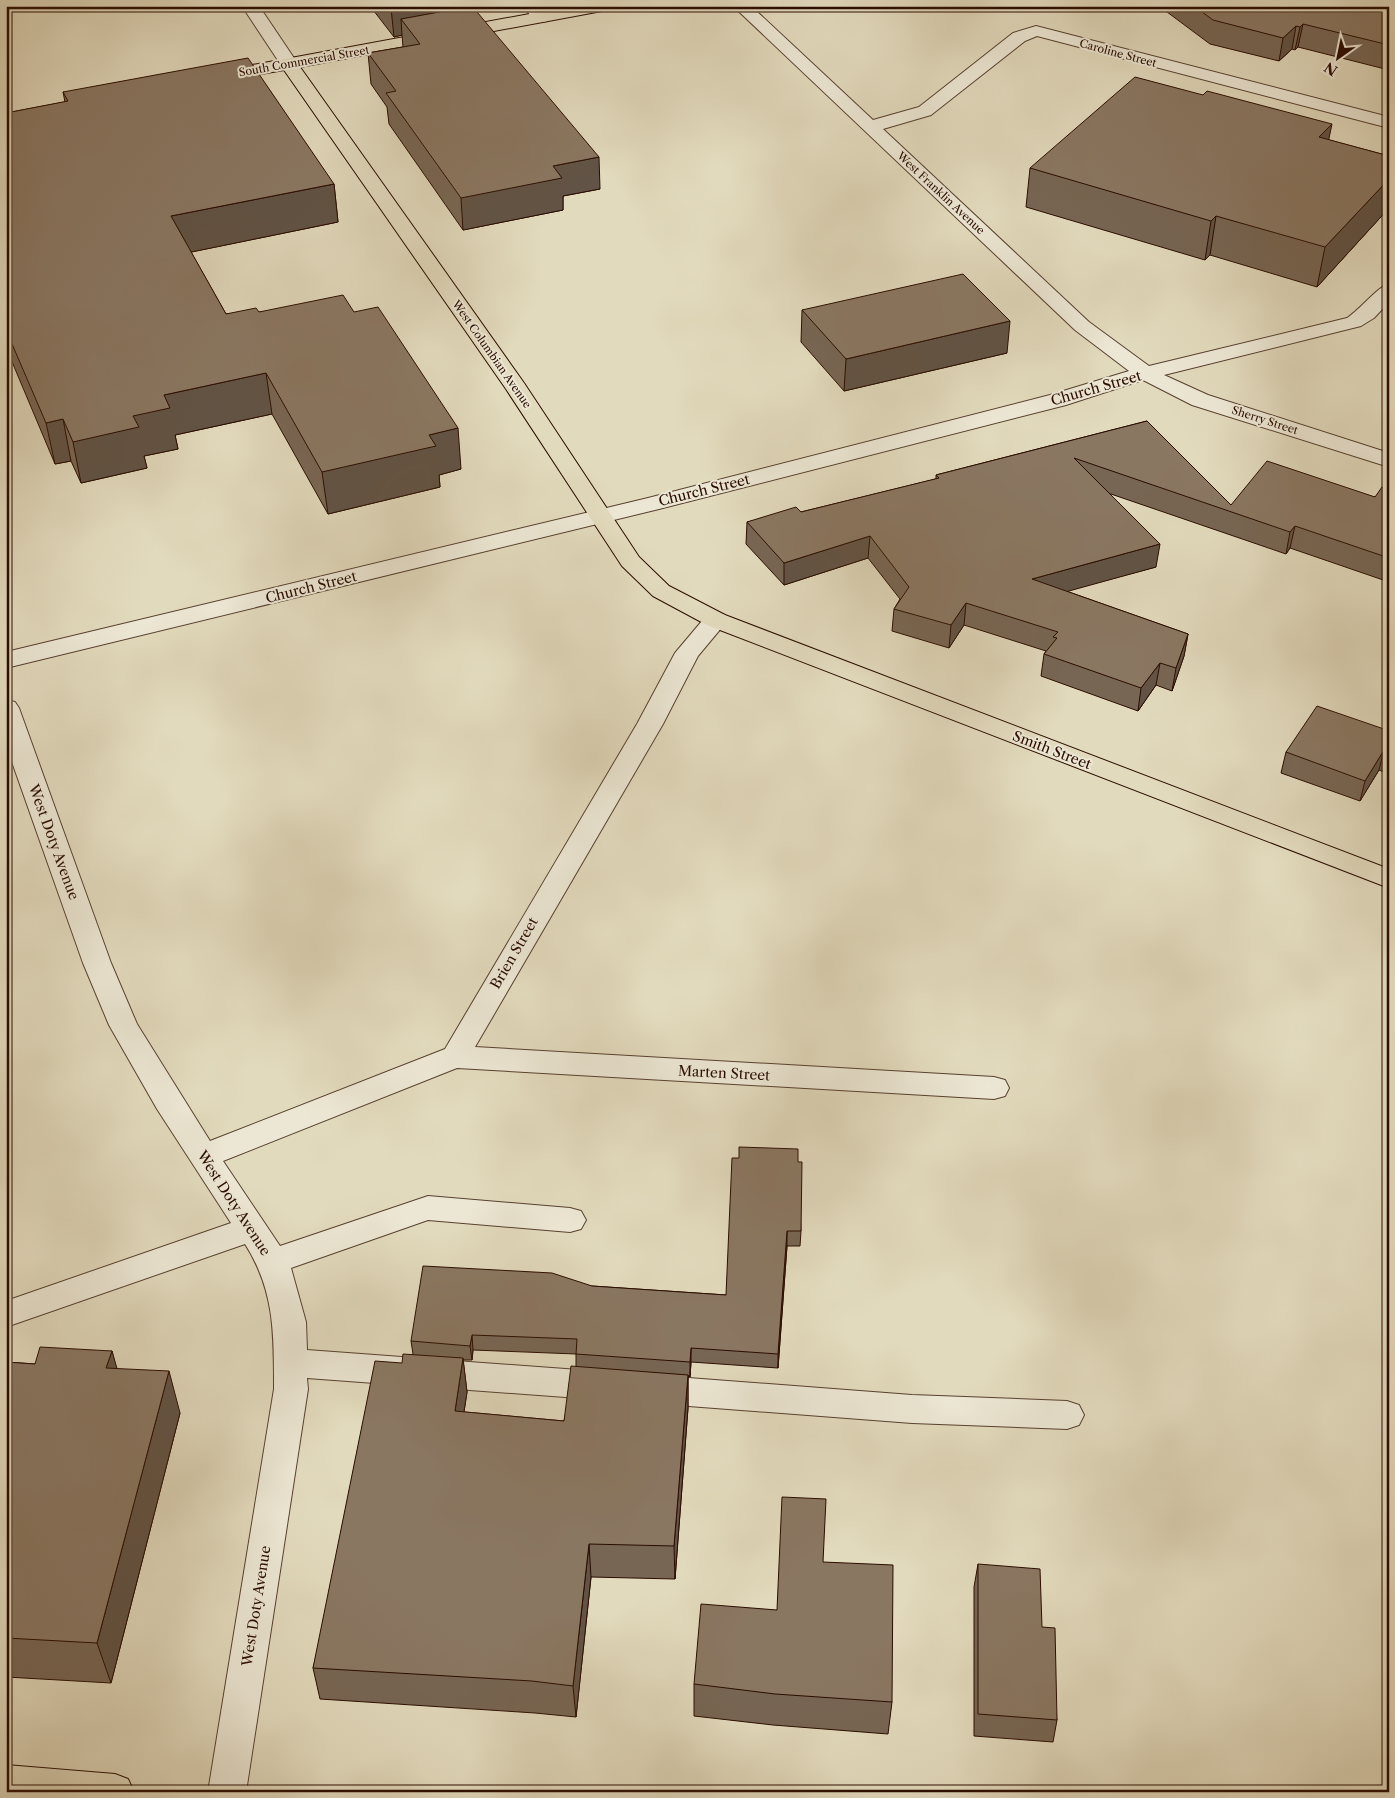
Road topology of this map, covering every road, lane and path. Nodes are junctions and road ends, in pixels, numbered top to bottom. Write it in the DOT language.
graph roads {
  1 [pos="250,6"];
  2 [pos="602,6"];
  3 [pos="742,6"];
  4 [pos="537,12"];
  5 [pos="289,64"];
  6 [pos="202,80"];
  7 [pos="1389,123"];
  8 [pos="870,127"];
  9 [pos="1389,290"];
  10 [pos="1144,373"];
  11 [pos="1389,460"];
  12 [pos="602,516"];
  13 [pos="716,620"];
  14 [pos="6,660"];
  15 [pos="6,708"];
  16 [pos="1389,879"];
  17 [pos="455,1057"];
  18 [pos="994,1088"];
  19 [pos="203,1156"];
  20 [pos="570,1220"];
  21 [pos="251,1229"];
  22 [pos="273,1261"];
  23 [pos="6,1314"];
  24 [pos="290,1363"];
  25 [pos="1067,1415"];
  26 [pos="6,1783"];
  27 [pos="115,1792"];
  28 [pos="227,1792"];
  1 -- 5 [label="street"];
  2 -- 4 [label="main road, South Commercial Street"];
  3 -- 8 [label="street, West Franklin Avenue"];
  4 -- 5 [label="main road, South Commercial Street"];
  5 -- 6 [label="main road, South Commercial Street"];
  5 -- 12 [label="main road, West Columbian Avenue"];
  7 -- 8 [label="street, Caroline Street"];
  8 -- 10 [label="street, West Franklin Avenue"];
  9 -- 10 [label="street, Church Street"];
  10 -- 11 [label="street, Sherry Street"];
  10 -- 12 [label="street, Church Street"];
  12 -- 13 [label="main road, West Columbian Avenue"];
  12 -- 14 [label="street, Church Street"];
  13 -- 16 [label="main road, Smith Street"];
  13 -- 17 [label="street, Brien Street"];
  15 -- 19 [label="street, West Doty Avenue"];
  17 -- 18 [label="street, Marten Street"];
  17 -- 19 [label="street"];
  19 -- 21 [label="street, West Doty Avenue"];
  20 -- 22 [label="street"];
  21 -- 22 [label="street, West Doty Avenue"];
  21 -- 23 [label="street"];
  22 -- 24 [label="street, West Doty Avenue"];
  24 -- 25 [label="street"];
  24 -- 28 [label="street, West Doty Avenue"];
  26 -- 27 [label="main road"];
}
